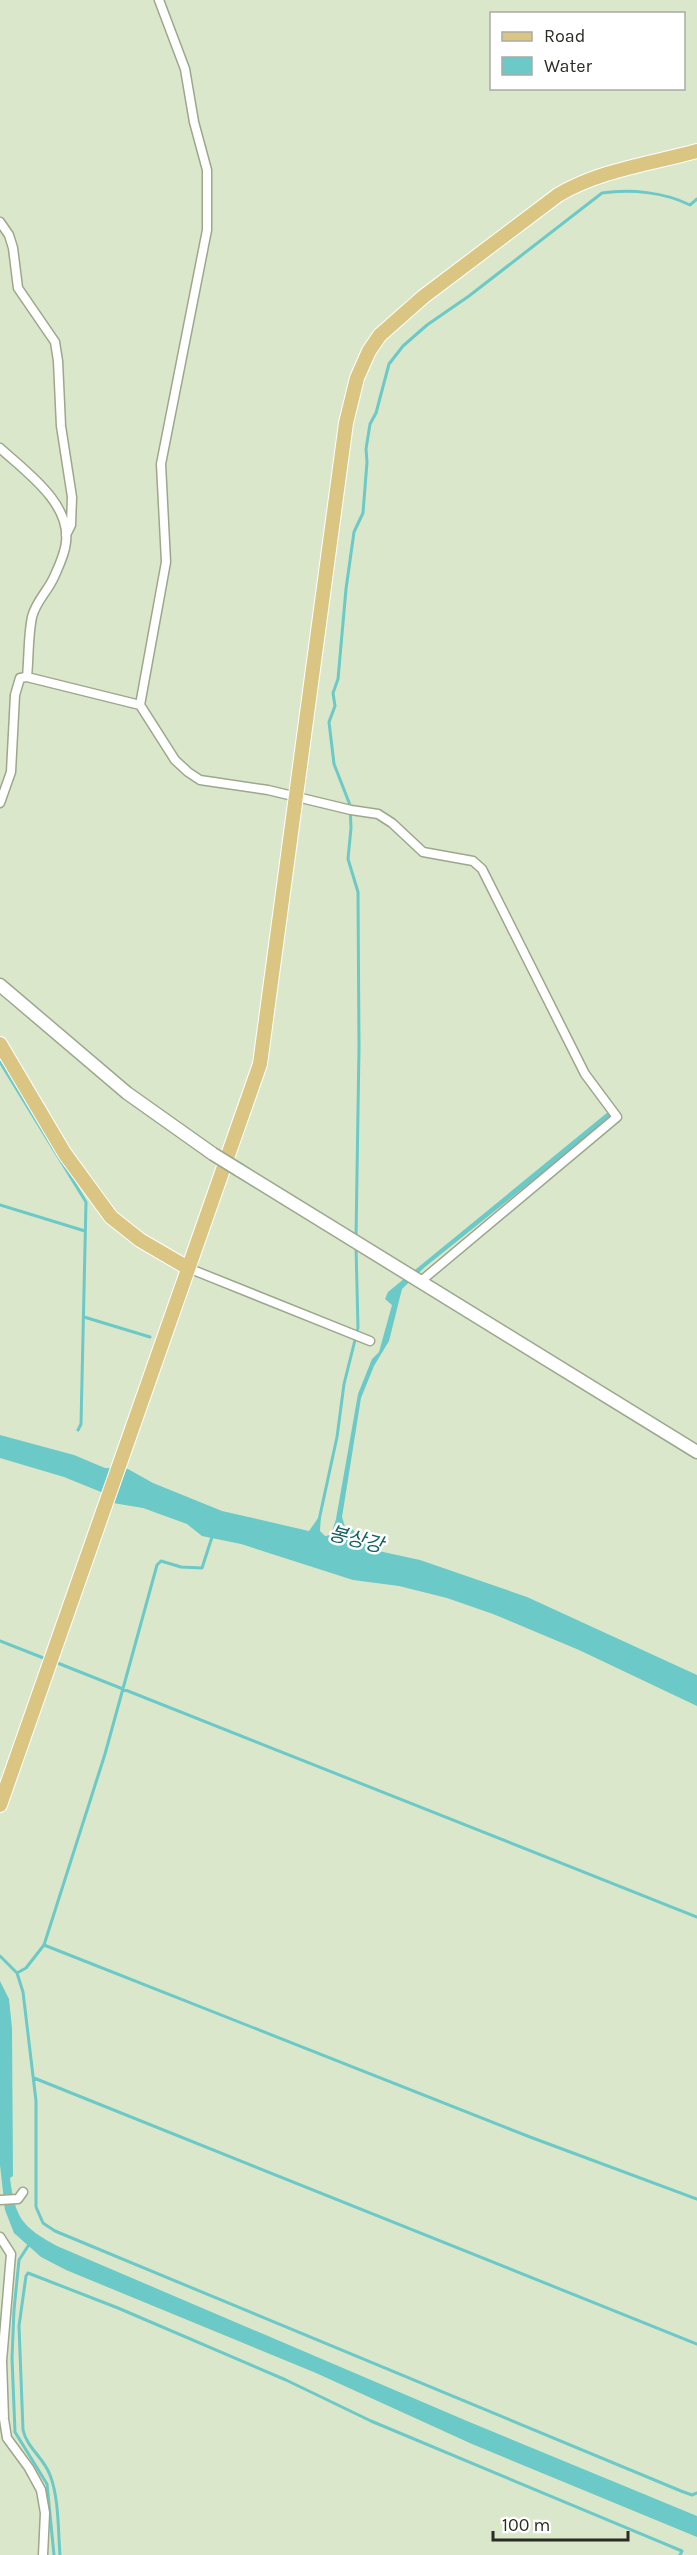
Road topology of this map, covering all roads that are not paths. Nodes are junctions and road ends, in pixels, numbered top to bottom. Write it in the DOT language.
graph roads {
  1 [pos="159,0"];
  2 [pos="697,151"];
  3 [pos="0,222"];
  4 [pos="0,448"];
  5 [pos="66,535"];
  6 [pos="27,677"];
  7 [pos="140,705"];
  8 [pos="295,797"];
  9 [pos="0,803"];
  10 [pos="0,985"];
  11 [pos="0,1044"];
  12 [pos="192,1259"];
  13 [pos="419,1280"];
  14 [pos="370,1341"];
  15 [pos="697,1452"];
  16 [pos="0,1805"];
  17 [pos="20,2196"];
  18 [pos="1,2200"];
  19 [pos="0,2237"];
  20 [pos="44,2555"];
  1 -- 7 [label="street"];
  2 -- 8 [label="main road"];
  3 -- 5 [label="street"];
  4 -- 5 [label="street"];
  5 -- 6 [label="street"];
  6 -- 7 [label="street"];
  6 -- 9 [label="street"];
  7 -- 8 [label="street"];
  8 -- 12 [label="main road"];
  8 -- 13 [label="street"];
  10 -- 13 [label="main road, bridge"];
  11 -- 12 [label="main road"];
  12 -- 14 [label="street"];
  12 -- 16 [label="main road"];
  13 -- 15 [label="main road"];
  17 -- 18 [label="street"];
  19 -- 20 [label="street"];
}
